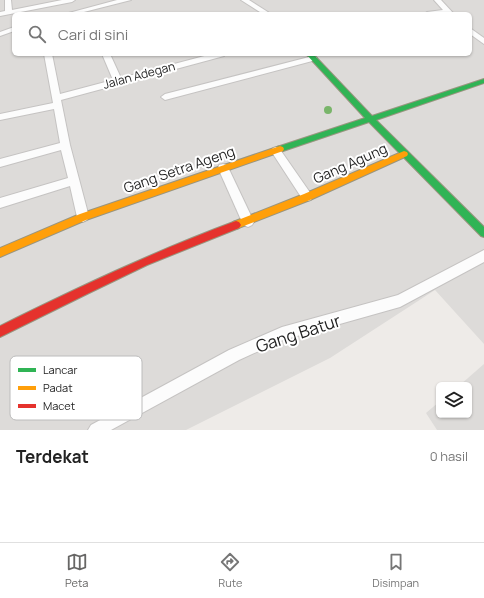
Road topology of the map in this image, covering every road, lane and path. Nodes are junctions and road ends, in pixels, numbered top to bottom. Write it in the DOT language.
graph roads {
  1 [pos="72,0"];
  2 [pos="128,0"];
  3 [pos="244,0"];
  4 [pos="437,0"];
  5 [pos="8,1"];
  6 [pos="9,12"];
  7 [pos="76,12"];
  8 [pos="265,12"];
  9 [pos="450,12"];
  10 [pos="0,14"];
  11 [pos="12,30"];
  12 [pos="472,32"];
  13 [pos="0,34"];
  14 [pos="484,42"];
  15 [pos="48,56"];
  16 [pos="107,56"];
  17 [pos="205,56"];
  18 [pos="311,56"];
  19 [pos="118,81"];
  20 [pos="484,81"];
  21 [pos="165,97"];
  22 [pos="57,101"];
  23 [pos="0,117"];
  24 [pos="369,118"];
  25 [pos="65,145"];
  26 [pos="276,151"];
  27 [pos="404,154"];
  28 [pos="0,163"];
  29 [pos="223,168"];
  30 [pos="74,181"];
  31 [pos="307,197"];
  32 [pos="0,203"];
  33 [pos="83,217"];
  34 [pos="248,222"];
  35 [pos="484,233"];
  36 [pos="0,253"];
  37 [pos="484,256"];
  38 [pos="0,332"];
  39 [pos="142,405"];
  40 [pos="114,420"];
  41 [pos="96,430"];
  1 -- 6 [label="street"];
  2 -- 7 [label="street"];
  3 -- 8 [label="street"];
  4 -- 9 [label="street"];
  5 -- 6 [label="street"];
  6 -- 10 [label="street"];
  11 -- 13 [label="street"];
  12 -- 14 [label="street"];
  15 -- 22 [label="street"];
  16 -- 19 [label="street"];
  17 -- 19 [label="street, Jalan Adegan"];
  18 -- 21 [label="street"];
  18 -- 24 [label="street"];
  19 -- 22 [label="street, Jalan Adegan"];
  20 -- 24 [label="street, Gang Setra Ageng"];
  22 -- 23 [label="street, Jalan Adegan"];
  22 -- 25 [label="street"];
  24 -- 26 [label="street, Gang Setra Ageng"];
  24 -- 27 [label="street"];
  25 -- 28 [label="street"];
  25 -- 30 [label="street"];
  26 -- 29 [label="street, Gang Setra Ageng"];
  26 -- 31 [label="street"];
  27 -- 31 [label="street, Gang Agung"];
  27 -- 35 [label="street"];
  29 -- 33 [label="street, Gang Setra Ageng"];
  29 -- 34 [label="street"];
  30 -- 32 [label="street"];
  30 -- 33 [label="street"];
  31 -- 34 [label="street, Gang Agung"];
  33 -- 36 [label="street, Gang Setra Ageng"];
  34 -- 38 [label="street, Gang Agung"];
  37 -- 39 [label="street, Gang Batur"];
  40 -- 41 [label="street, Gang Batur"];
}
